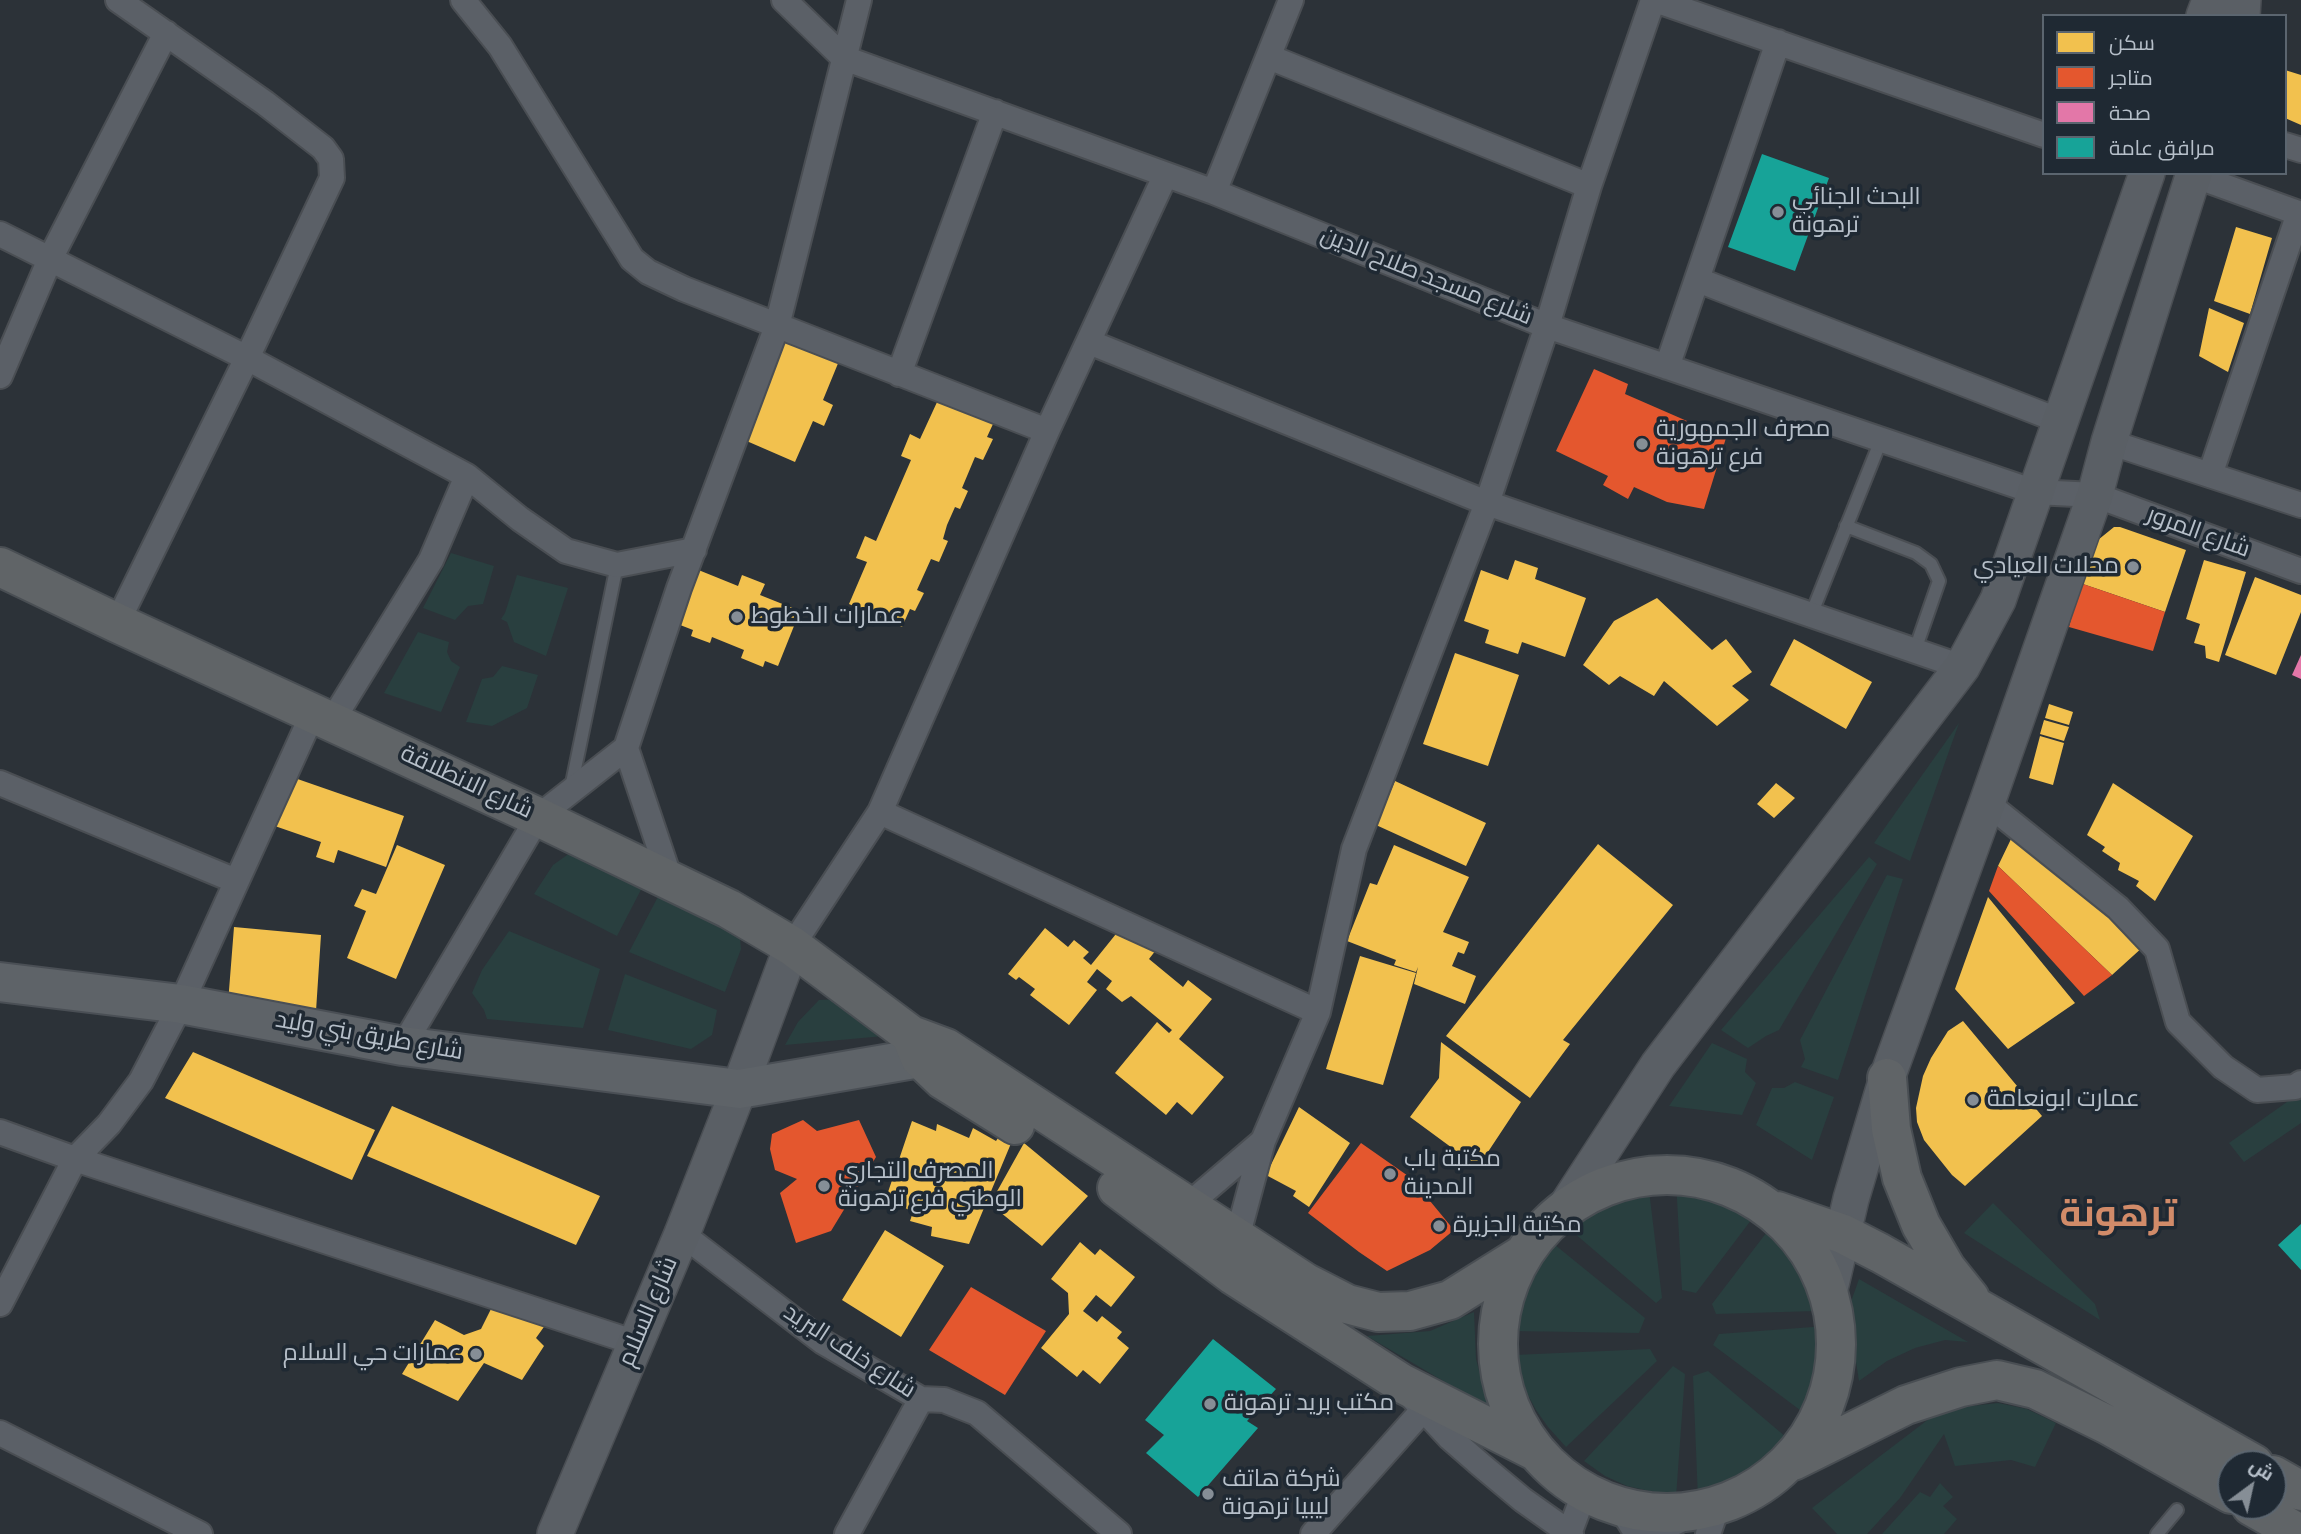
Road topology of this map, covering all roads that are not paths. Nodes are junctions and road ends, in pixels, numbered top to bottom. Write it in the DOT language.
graph roads {
  1 [pos="118,0"];
  2 [pos="463,0"];
  3 [pos="784,0"];
  4 [pos="859,0"];
  5 [pos="1291,0"];
  6 [pos="1654,0"];
  7 [pos="166,33"];
  8 [pos="1778,43"];
  9 [pos="1269,57"];
  10 [pos="844,58"];
  11 [pos="995,112"];
  12 [pos="2042,134"];
  13 [pos="2146,175"];
  14 [pos="2194,175"];
  15 [pos="2197,175"];
  16 [pos="1165,176"];
  17 [pos="1589,186"];
  18 [pos="1214,192"];
  19 [pos="2300,213"];
  20 [pos="0,234"];
  21 [pos="50,259"];
  22 [pos="1698,280"];
  23 [pos="778,326"];
  24 [pos="1547,326"];
  25 [pos="1089,342"];
  26 [pos="247,358"];
  27 [pos="1667,367"];
  28 [pos="899,374"];
  29 [pos="0,376"];
  30 [pos="2060,421"];
  31 [pos="1047,431"];
  32 [pos="1881,440"];
  33 [pos="2109,442"];
  34 [pos="2210,475"];
  35 [pos="467,476"];
  36 [pos="2035,492"];
  37 [pos="2095,495"];
  38 [pos="1487,503"];
  39 [pos="2301,505"];
  40 [pos="1846,526"];
  41 [pos="694,550"];
  42 [pos="617,565"];
  43 [pos="0,567"];
  44 [pos="2301,571"];
  45 [pos="1811,615"];
  46 [pos="117,623"];
  47 [pos="1916,650"];
  48 [pos="1962,667"];
  49 [pos="322,717"];
  50 [pos="626,748"];
  51 [pos="0,783"];
  52 [pos="570,792"];
  53 [pos="1987,803"];
  54 [pos="880,812"];
  55 [pos="538,817"];
  56 [pos="670,879"];
  57 [pos="236,881"];
  58 [pos="792,946"];
  59 [pos="0,982"];
  60 [pos="181,1004"];
  61 [pos="1318,1012"];
  62 [pos="403,1046"];
  63 [pos="915,1047"];
  64 [pos="1887,1078"];
  65 [pos="2301,1083"];
  66 [pos="740,1089"];
  67 [pos="0,1132"];
  68 [pos="1264,1141"];
  69 [pos="75,1159"];
  70 [pos="1187,1206"];
  71 [pos="1564,1208"];
  72 [pos="1770,1209"];
  73 [pos="682,1234"];
  74 [pos="1843,1234"];
  75 [pos="1237,1238"];
  76 [pos="1522,1255"];
  77 [pos="1829,1293"];
  78 [pos="0,1304"];
  79 [pos="1978,1308"];
  80 [pos="636,1343"];
  81 [pos="1412,1397"];
  82 [pos="921,1399"];
  83 [pos="0,1433"];
  84 [pos="2229,1450"];
  85 [pos="1537,1452"];
  86 [pos="1788,1464"];
  87 [pos="2217,1486"];
  88 [pos="1584,1491"];
  89 [pos="2177,1510"];
  90 [pos="1708,1517"];
  91 [pos="2276,1520"];
  92 [pos="1633,1525"];
  93 [pos="200,1534"];
  94 [pos="555,1534"];
  95 [pos="847,1534"];
  96 [pos="1119,1534"];
  97 [pos="1313,1534"];
  98 [pos="1570,1534"];
  99 [pos="2157,1534"];
  100 [pos="2300,1534"];
  1 -- 7 [label="street"];
  2 -- 23 [label="street"];
  3 -- 10 [label="street, شلرع مسجد صلاح الدين"];
  4 -- 10 [label="street"];
  5 -- 9 [label="street"];
  6 -- 8 [label="street"];
  6 -- 17 [label="street"];
  7 -- 21 [label="street"];
  7 -- 26 [label="street"];
  8 -- 12 [label="street"];
  8 -- 22 [label="street"];
  9 -- 17 [label="street"];
  9 -- 18 [label="street"];
  10 -- 11 [label="street, شلرع مسجد صلاح الدين"];
  10 -- 23 [label="street"];
  11 -- 16 [label="street, شلرع مسجد صلاح الدين"];
  11 -- 28 [label="street"];
  13 -- 30 [label="street"];
  14 -- 33 [label="street"];
  15 -- 19 [label="street"];
  16 -- 18 [label="street, شلرع مسجد صلاح الدين"];
  16 -- 25 [label="street"];
  17 -- 24 [label="street"];
  18 -- 24 [label="street, شلرع مسجد صلاح الدين"];
  19 -- 34 [label="street"];
  20 -- 21 [label="street"];
  21 -- 26 [label="street"];
  21 -- 29 [label="street"];
  22 -- 27 [label="street"];
  22 -- 30 [label="street"];
  23 -- 28 [label="street"];
  23 -- 41 [label="street"];
  24 -- 27 [label="street, شلرع مسجد صلاح الدين"];
  24 -- 38 [label="street"];
  25 -- 31 [label="street"];
  25 -- 38 [label="street"];
  26 -- 35 [label="street"];
  26 -- 46 [label="street"];
  27 -- 32 [label="street, شلرع مسجد صلاح الدين"];
  28 -- 31 [label="street"];
  30 -- 36 [label="street"];
  31 -- 54 [label="street"];
  32 -- 36 [label="street, شلرع مسجد صلاح الدين"];
  32 -- 40 [label="lane"];
  33 -- 34 [label="street"];
  33 -- 37 [label="street"];
  34 -- 39 [label="street"];
  35 -- 42 [label="street"];
  35 -- 49 [label="street"];
  36 -- 37 [label="street, شلرع مسجد صلاح الدين"];
  36 -- 48 [label="street"];
  37 -- 44 [label="street, شارع المرور"];
  37 -- 53 [label="street"];
  38 -- 45 [label="street"];
  38 -- 61 [label="street"];
  40 -- 45 [label="lane"];
  40 -- 47 [label="lane"];
  41 -- 42 [label="street"];
  41 -- 50 [label="street"];
  42 -- 52 [label="lane"];
  43 -- 46 [label="highway, شارع الانطلاقة"];
  45 -- 47 [label="street"];
  46 -- 49 [label="highway, شارع الانطلاقة"];
  47 -- 48 [label="street"];
  48 -- 71 [label="street"];
  49 -- 55 [label="highway, شارع الانطلاقة"];
  49 -- 57 [label="street"];
  50 -- 52 [label="street"];
  50 -- 56 [label="street"];
  51 -- 57 [label="street"];
  52 -- 55 [label="street"];
  53 -- 64 [label="street"];
  53 -- 65 [label="street"];
  54 -- 58 [label="street"];
  54 -- 61 [label="street"];
  55 -- 56 [label="highway, شارع الانطلاقة"];
  55 -- 62 [label="street"];
  56 -- 58 [label="highway, شارع الانطلاقة"];
  57 -- 60 [label="street"];
  58 -- 63 [label="highway, شارع الانطلاقة"];
  58 -- 66 [label="street, شارع السلام"];
  59 -- 60 [label="main road, شارع طريق بني وليد"];
  60 -- 62 [label="main road, شارع طريق بني وليد"];
  60 -- 69 [label="street"];
  61 -- 68 [label="street"];
  62 -- 66 [label="main road, شارع طريق بني وليد"];
  63 -- 66 [label="main road, شارع طريق بني وليد"];
  63 -- 70 [label="highway"];
  63 -- 81 [label="highway"];
  64 -- 74 [label="street"];
  64 -- 79 [label="highway"];
  66 -- 73 [label="street, شارع السلام"];
  67 -- 69 [label="street"];
  68 -- 70 [label="street"];
  68 -- 75 [label="street"];
  69 -- 78 [label="street"];
  69 -- 80 [label="street"];
  70 -- 75 [label="highway"];
  71 -- 72 [label="highway"];
  71 -- 76 [label="highway"];
  72 -- 74 [label="highway"];
  72 -- 77 [label="highway"];
  73 -- 80 [label="street, شارع السلام"];
  73 -- 82 [label="street, شارع خلف البريد"];
  74 -- 77 [label="street"];
  74 -- 79 [label="highway"];
  75 -- 76 [label="highway"];
  76 -- 85 [label="highway"];
  77 -- 86 [label="highway"];
  79 -- 84 [label="highway"];
  80 -- 94 [label="street, شارع السلام"];
  81 -- 85 [label="highway"];
  81 -- 97 [label="street"];
  81 -- 98 [label="street"];
  82 -- 95 [label="street"];
  82 -- 96 [label="street, شارع خلف البريد"];
  83 -- 93 [label="street"];
  85 -- 88 [label="highway"];
  86 -- 87 [label="highway"];
  86 -- 90 [label="highway"];
  88 -- 92 [label="highway"];
  88 -- 98 [label="street"];
  89 -- 99 [label="lane"];
  90 -- 92 [label="highway"];
  91 -- 100 [label="highway"];
}
